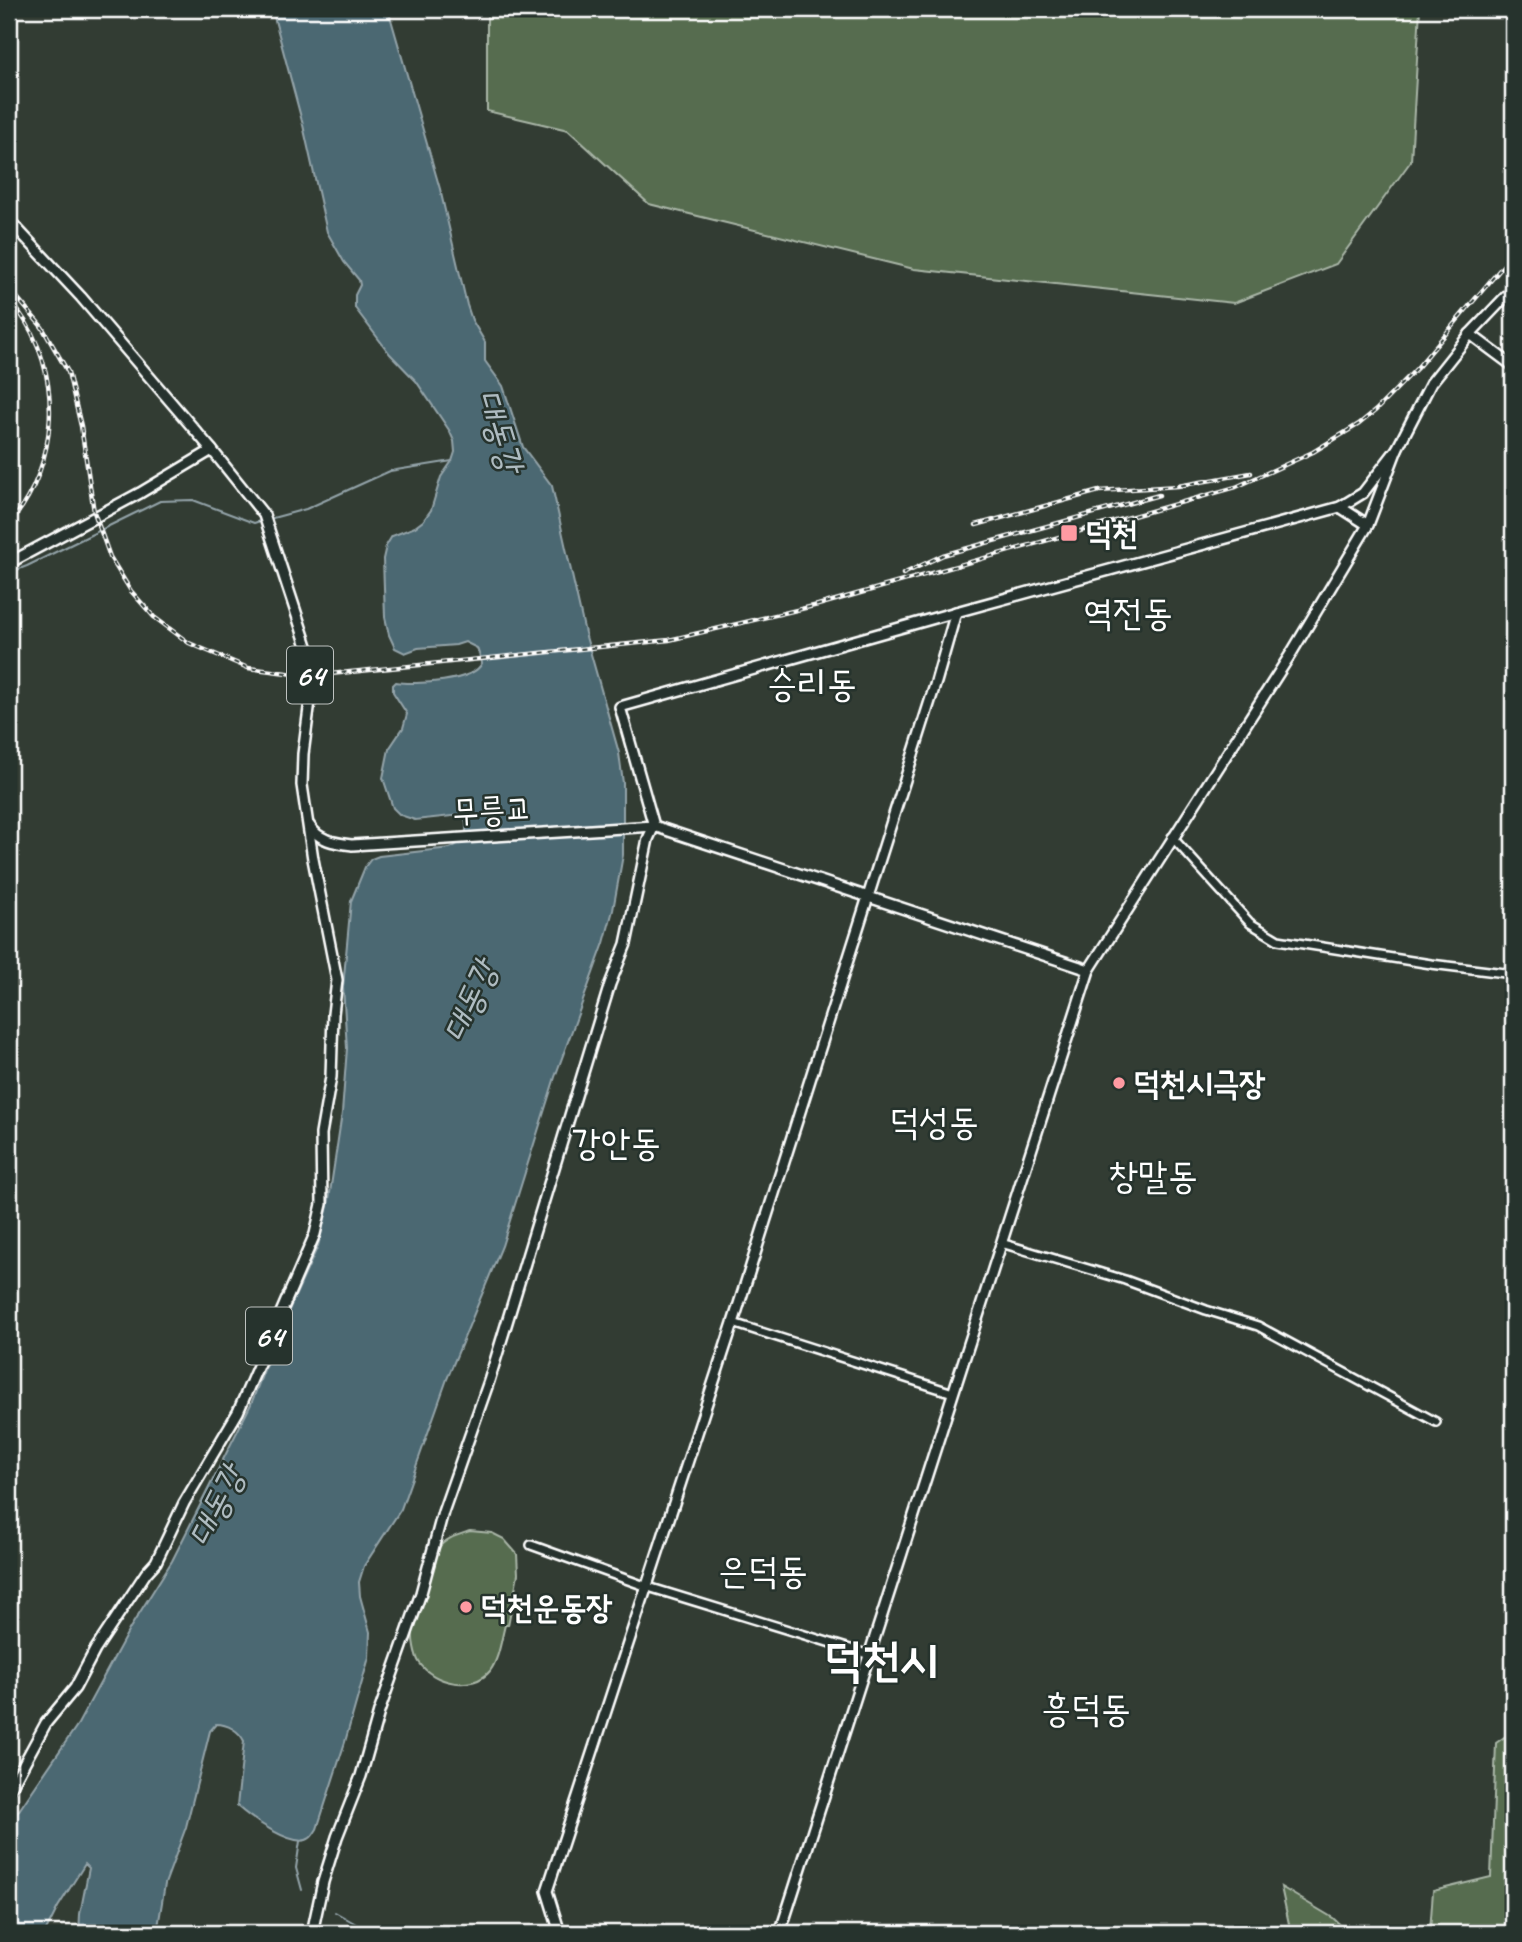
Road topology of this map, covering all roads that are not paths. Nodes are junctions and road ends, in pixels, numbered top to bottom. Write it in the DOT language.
graph roads {
  1 [pos="9,219"];
  2 [pos="1513,289"];
  3 [pos="1470,334"];
  4 [pos="1513,366"];
  5 [pos="1398,449"];
  6 [pos="212,450"];
  7 [pos="1340,507"];
  8 [pos="1368,525"];
  9 [pos="9,563"];
  10 [pos="956,612"];
  11 [pos="308,824"];
  12 [pos="654,826"];
  13 [pos="1172,837"];
  14 [pos="867,897"];
  15 [pos="1088,970"];
  16 [pos="1513,974"];
  17 [pos="1001,1243"];
  18 [pos="733,1323"];
  19 [pos="953,1393"];
  20 [pos="1436,1422"];
  21 [pos="531,1545"];
  22 [pos="645,1586"];
  23 [pos="870,1655"];
  24 [pos="9,1791"];
  25 [pos="312,1933"];
  26 [pos="560,1933"];
  27 [pos="780,1933"];
  1 -- 6 [label="main road"];
  2 -- 3 [label="main road"];
  3 -- 4 [label="main road"];
  3 -- 5 [label="main road"];
  5 -- 7 [label="main road"];
  5 -- 8 [label="main road"];
  6 -- 9 [label="main road"];
  6 -- 11 [label="main road, 64"];
  7 -- 8 [label="main road"];
  7 -- 10 [label="main road"];
  8 -- 13 [label="main road"];
  10 -- 12 [label="main road"];
  10 -- 14 [label="main road"];
  11 -- 12 [label="main road, 무릉교"];
  11 -- 24 [label="main road, 64"];
  12 -- 14 [label="main road"];
  12 -- 25 [label="main road"];
  13 -- 15 [label="main road"];
  13 -- 16 [label="street"];
  14 -- 15 [label="main road"];
  14 -- 18 [label="main road"];
  15 -- 17 [label="main road"];
  17 -- 19 [label="main road"];
  17 -- 20 [label="street"];
  18 -- 19 [label="street"];
  18 -- 22 [label="main road"];
  19 -- 23 [label="main road"];
  21 -- 22 [label="street"];
  22 -- 23 [label="street"];
  22 -- 26 [label="main road"];
  23 -- 27 [label="main road"];
}
